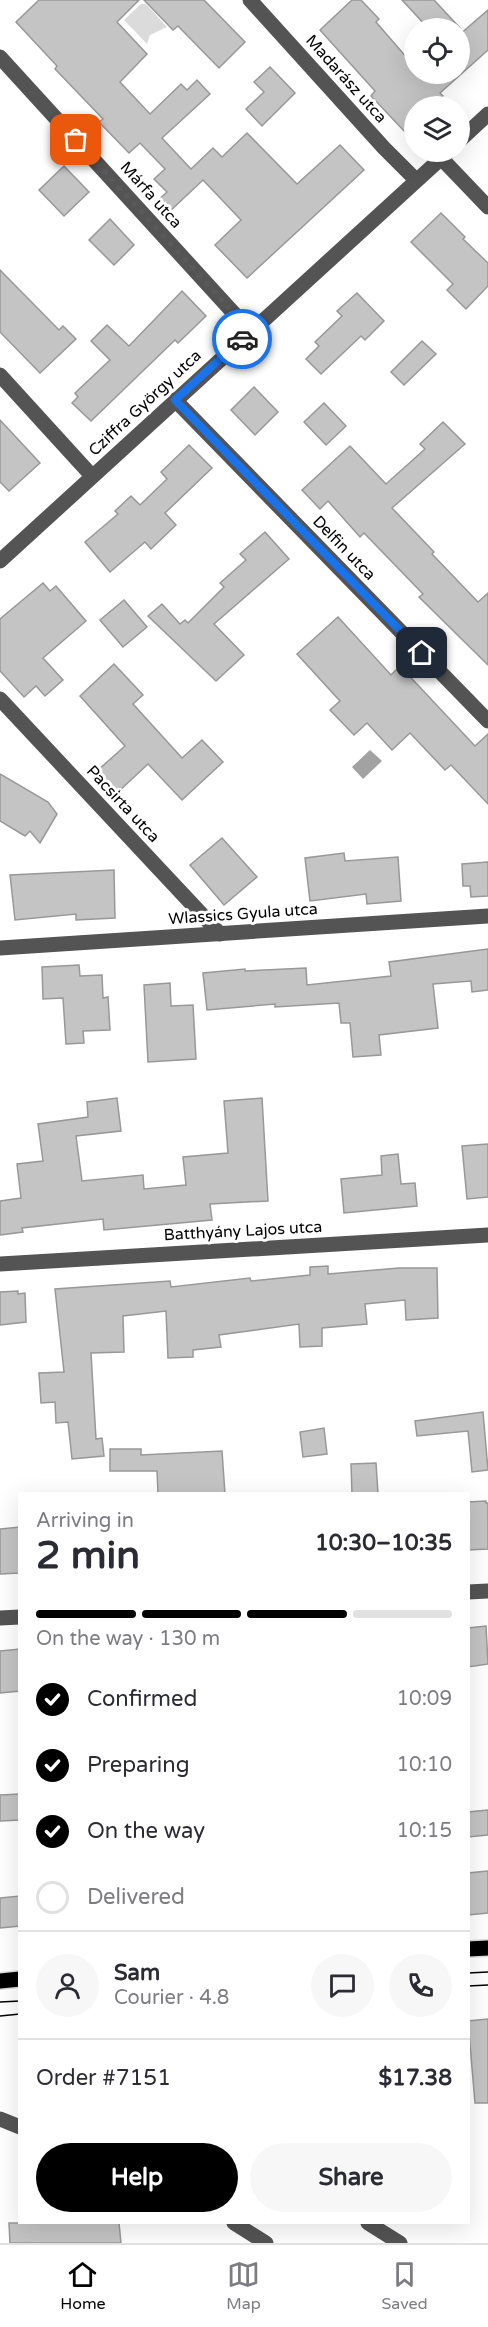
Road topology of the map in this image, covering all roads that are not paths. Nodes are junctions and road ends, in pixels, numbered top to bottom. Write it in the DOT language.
graph roads {
  1 [pos="250,0"];
  2 [pos="0,57"];
  3 [pos="488,114"];
  4 [pos="470,131"];
  5 [pos="435,162"];
  6 [pos="451,162"];
  7 [pos="416,180"];
  8 [pos="488,207"];
  9 [pos="250,331"];
  10 [pos="0,375"];
  11 [pos="175,400"];
  12 [pos="92,476"];
  13 [pos="0,561"];
  14 [pos="0,699"];
  15 [pos="488,721"];
  16 [pos="488,916"];
  17 [pos="220,934"];
  18 [pos="0,948"];
  19 [pos="488,1235"];
  20 [pos="0,1264"];
  21 [pos="488,1591"];
  22 [pos="470,1592"];
  23 [pos="18,1617"];
  24 [pos="0,1618"];
  25 [pos="488,1948"];
  26 [pos="470,1949"];
  27 [pos="18,1979"];
  28 [pos="0,1981"];
  29 [pos="0,2119"];
  30 [pos="18,2126"];
  31 [pos="236,2224"];
  32 [pos="370,2224"];
  33 [pos="266,2243"];
  34 [pos="400,2243"];
  1 -- 7 [label="street, Madarász utca"];
  2 -- 9 [label="street, Márfa utca"];
  3 -- 4 [label="street"];
  5 -- 7 [label="street, Cziffra György utca"];
  6 -- 8 [label="street"];
  7 -- 9 [label="street, Cziffra György utca"];
  9 -- 11 [label="street, Cziffra György utca"];
  10 -- 12 [label="street"];
  11 -- 12 [label="street, Cziffra György utca"];
  11 -- 15 [label="street, Delfin utca"];
  12 -- 13 [label="street, Cziffra György utca"];
  14 -- 17 [label="street, Pacsirta utca"];
  16 -- 17 [label="street, Wlassics Gyula utca"];
  17 -- 18 [label="street, Wlassics Gyula utca"];
  19 -- 20 [label="street, Batthyány Lajos utca"];
  21 -- 22 [label="street"];
  23 -- 24 [label="street"];
  25 -- 26 [label="main road"];
  27 -- 28 [label="main road"];
  29 -- 30 [label="street"];
  31 -- 33 [label="street"];
  32 -- 34 [label="street"];
}
